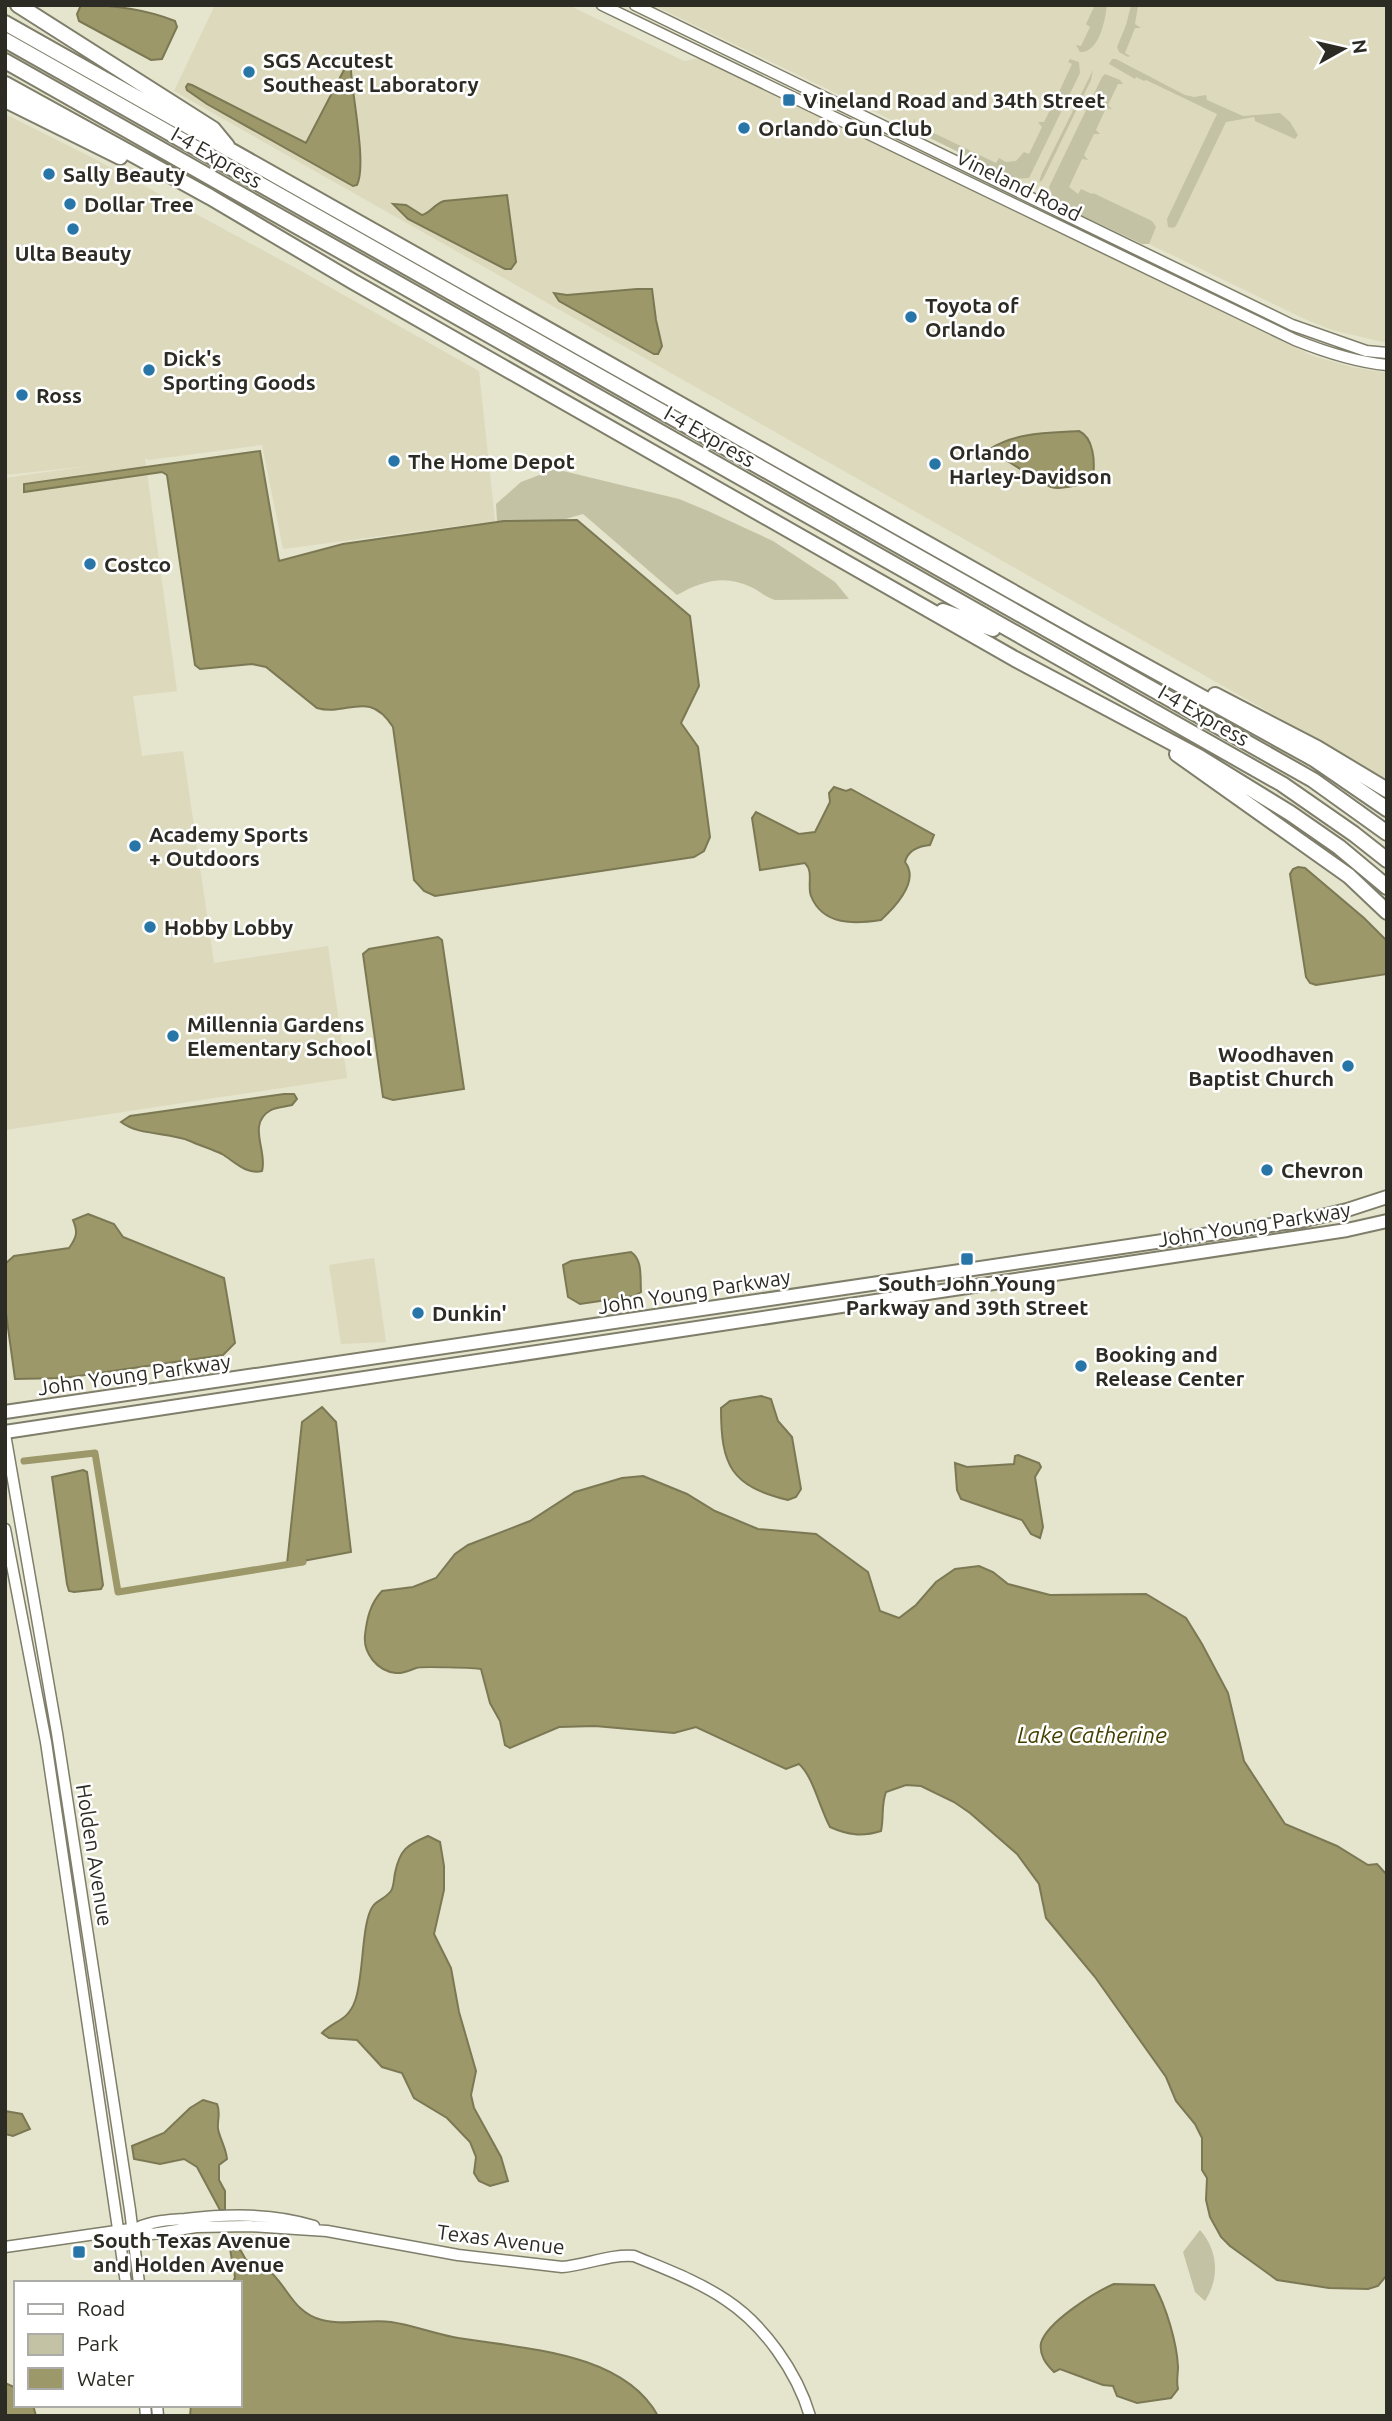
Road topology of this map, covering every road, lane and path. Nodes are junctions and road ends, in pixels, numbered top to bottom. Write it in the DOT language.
graph roads {
  1 [pos="18,5"];
  2 [pos="602,5"];
  3 [pos="635,5"];
  4 [pos="5,23"];
  5 [pos="5,40"];
  6 [pos="719,46"];
  7 [pos="714,59"];
  8 [pos="5,61"];
  9 [pos="5,83"];
  10 [pos="826,98"];
  11 [pos="5,100"];
  12 [pos="820,110"];
  13 [pos="900,133"];
  14 [pos="894,146"];
  15 [pos="235,155"];
  16 [pos="170,174"];
  17 [pos="1387,353"];
  18 [pos="1387,365"];
  19 [pos="912,600"];
  20 [pos="1082,631"];
  21 [pos="1060,658"];
  22 [pos="1146,730"];
  23 [pos="1387,790"];
  24 [pos="1387,809"];
  25 [pos="1387,833"];
  26 [pos="1387,860"];
  27 [pos="1387,887"];
  28 [pos="1387,912"];
  29 [pos="1387,1197"];
  30 [pos="1387,1222"];
  31 [pos="1223,1231"];
  32 [pos="1196,1253"];
  33 [pos="1017,1263"];
  34 [pos="975,1286"];
  35 [pos="399,1355"];
  36 [pos="355,1379"];
  37 [pos="5,1412"];
  38 [pos="5,1433"];
  39 [pos="5,1529"];
  40 [pos="46,1742"];
  41 [pos="68,1805"];
  42 [pos="58,1815"];
  43 [pos="80,1880"];
  44 [pos="135,2228"];
  45 [pos="119,2230"];
  46 [pos="5,2247"];
  47 [pos="126,2281"];
  48 [pos="139,2281"];
  49 [pos="810,2416"];
  1 -- 15 [label="highway"];
  2 -- 7 [label="street, Vineland Road"];
  3 -- 6 [label="street, Vineland Road"];
  4 -- 15 [label="highway"];
  5 -- 25 [label="highway, I-4 Express"];
  6 -- 7 [label="street"];
  6 -- 10 [label="street, Vineland Road"];
  7 -- 12 [label="street, Vineland Road"];
  8 -- 21 [label="highway, I-4 Express"];
  9 -- 16 [label="highway"];
  10 -- 12 [label="street"];
  10 -- 13 [label="street, Vineland Road"];
  11 -- 16 [label="highway"];
  12 -- 14 [label="street, Vineland Road"];
  13 -- 14 [label="street"];
  13 -- 17 [label="street, Vineland Road"];
  14 -- 18 [label="street, Vineland Road"];
  15 -- 20 [label="highway"];
  16 -- 19 [label="highway"];
  19 -- 21 [label="highway"];
  19 -- 22 [label="highway"];
  20 -- 23 [label="highway"];
  20 -- 24 [label="highway"];
  21 -- 26 [label="highway, I-4 Express"];
  22 -- 27 [label="highway"];
  22 -- 28 [label="highway"];
  29 -- 31 [label="highway, John Young Parkway"];
  30 -- 32 [label="highway, John Young Parkway"];
  31 -- 32 [label="highway"];
  31 -- 33 [label="highway, John Young Parkway"];
  32 -- 34 [label="highway, John Young Parkway"];
  33 -- 34 [label="highway"];
  33 -- 35 [label="highway, John Young Parkway"];
  34 -- 36 [label="highway, John Young Parkway"];
  35 -- 36 [label="highway"];
  35 -- 37 [label="highway, John Young Parkway"];
  36 -- 38 [label="highway, John Young Parkway"];
  38 -- 41 [label="street, Holden Avenue"];
  39 -- 40 [label="street, Holden Avenue"];
  40 -- 41 [label="street"];
  40 -- 42 [label="street, Holden Avenue"];
  41 -- 43 [label="street, Holden Avenue"];
  42 -- 43 [label="street"];
  42 -- 45 [label="street, Holden Avenue"];
  43 -- 44 [label="street, Holden Avenue"];
  44 -- 45 [label="street, Texas Avenue"];
  44 -- 48 [label="street, Holden Avenue"];
  44 -- 49 [label="street, Texas Avenue"];
  45 -- 46 [label="street, Texas Avenue"];
  45 -- 47 [label="street, Holden Avenue"];
}
